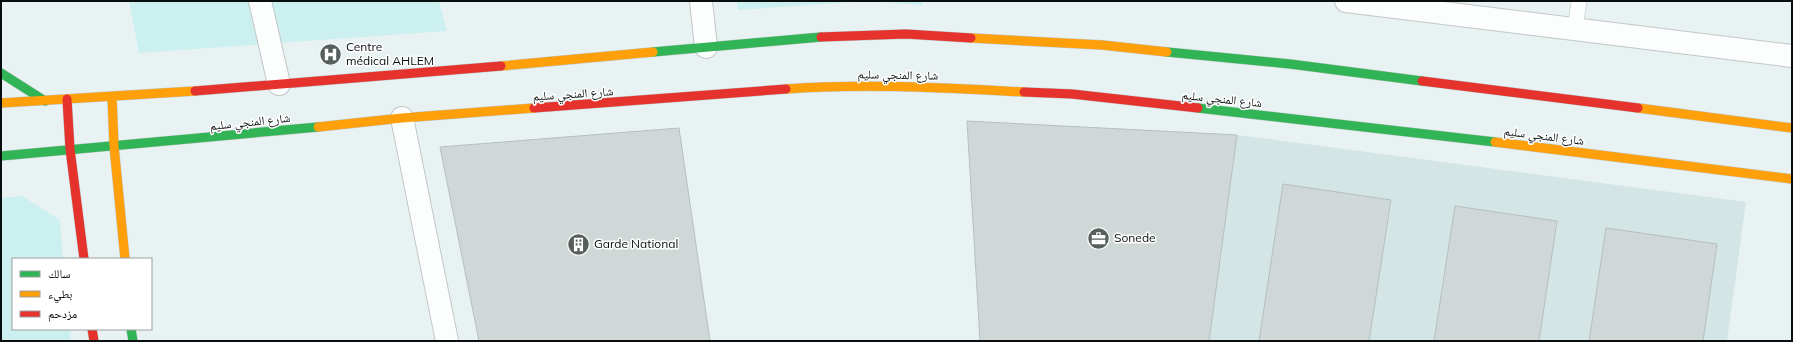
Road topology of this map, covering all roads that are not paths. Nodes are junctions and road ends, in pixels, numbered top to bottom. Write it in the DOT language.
graph roads {
  1 [pos="260,1"];
  2 [pos="701,1"];
  3 [pos="1346,1"];
  4 [pos="1579,1"];
  5 [pos="1575,29"];
  6 [pos="706,47"];
  7 [pos="1792,56"];
  8 [pos="1,73"];
  9 [pos="279,84"];
  10 [pos="112,97"];
  11 [pos="67,99"];
  12 [pos="44,101"];
  13 [pos="1,103"];
  14 [pos="402,118"];
  15 [pos="1792,128"];
  16 [pos="114,146"];
  17 [pos="70,149"];
  18 [pos="1,156"];
  19 [pos="1792,179"];
  20 [pos="84,258"];
  21 [pos="125,258"];
  22 [pos="92,330"];
  23 [pos="132,330"];
  24 [pos="94,341"];
  25 [pos="133,341"];
  26 [pos="447,341"];
  1 -- 9 [label="street"];
  2 -- 6 [label="street"];
  3 -- 5 [label="street"];
  4 -- 5 [label="lane"];
  5 -- 7 [label="street"];
  6 -- 9 [label="main road"];
  6 -- 15 [label="main road"];
  8 -- 12 [label="main road"];
  9 -- 10 [label="main road"];
  10 -- 11 [label="main road"];
  10 -- 16 [label="main road"];
  11 -- 12 [label="main road"];
  11 -- 17 [label="main road"];
  12 -- 13 [label="main road"];
  14 -- 16 [label="main road, شارع المنجي سليم"];
  14 -- 19 [label="main road, شارع المنجي سليم"];
  14 -- 26 [label="street"];
  16 -- 17 [label="main road, شارع المنجي سليم"];
  16 -- 21 [label="main road"];
  17 -- 18 [label="main road, شارع المنجي سليم"];
  17 -- 20 [label="main road"];
  22 -- 24 [label="main road"];
  23 -- 25 [label="main road"];
}
